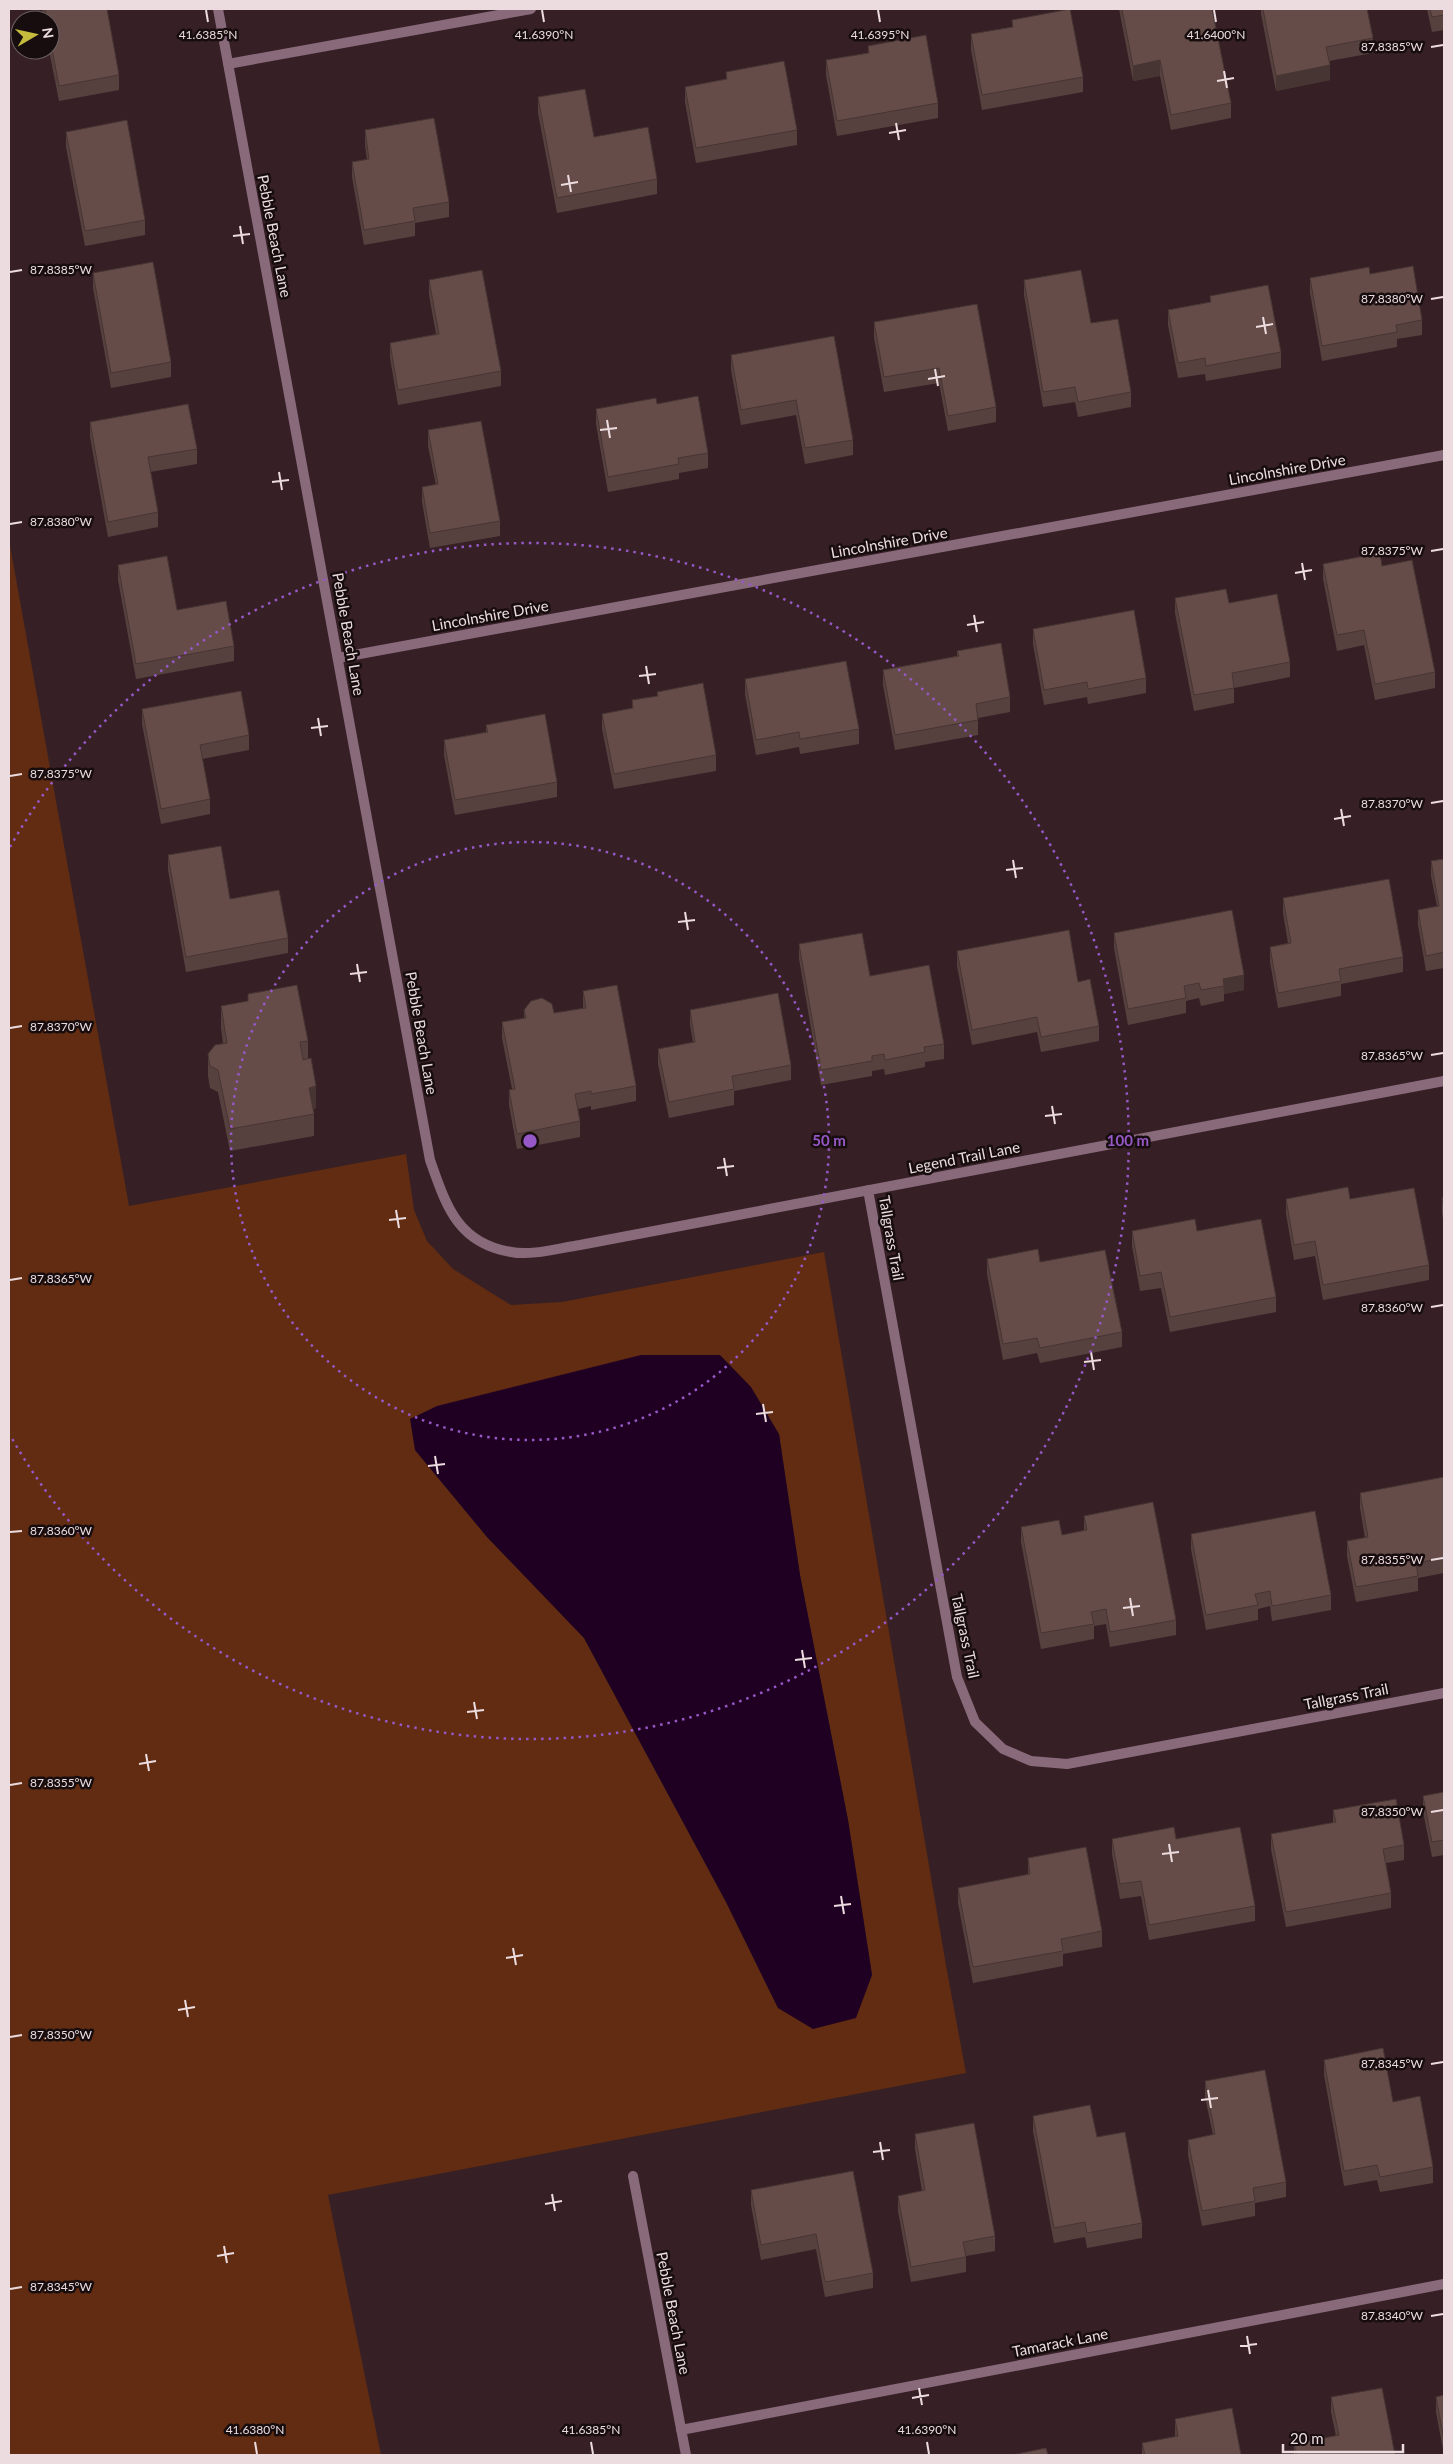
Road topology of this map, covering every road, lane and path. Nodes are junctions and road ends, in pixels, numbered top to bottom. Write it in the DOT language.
graph roads {
  1 [pos="218,9"];
  2 [pos="532,9"];
  3 [pos="228,64"];
  4 [pos="1444,455"];
  5 [pos="338,658"];
  6 [pos="1444,1082"];
  7 [pos="868,1190"];
  8 [pos="488,1245"];
  9 [pos="1444,1693"];
  10 [pos="633,2176"];
  11 [pos="1444,2284"];
  12 [pos="682,2430"];
  13 [pos="686,2455"];
  1 -- 3 [label="street, Pebble Beach Lane"];
  2 -- 3 [label="street"];
  3 -- 5 [label="street, Pebble Beach Lane"];
  4 -- 5 [label="street, Lincolnshire Drive"];
  5 -- 8 [label="street, Pebble Beach Lane"];
  6 -- 7 [label="street, Legend Trail Lane"];
  7 -- 8 [label="street, Legend Trail Lane"];
  7 -- 9 [label="street, Tallgrass Trail"];
  10 -- 12 [label="street, Pebble Beach Lane"];
  11 -- 12 [label="street, Tamarack Lane"];
  12 -- 13 [label="street, Pebble Beach Lane"];
}
